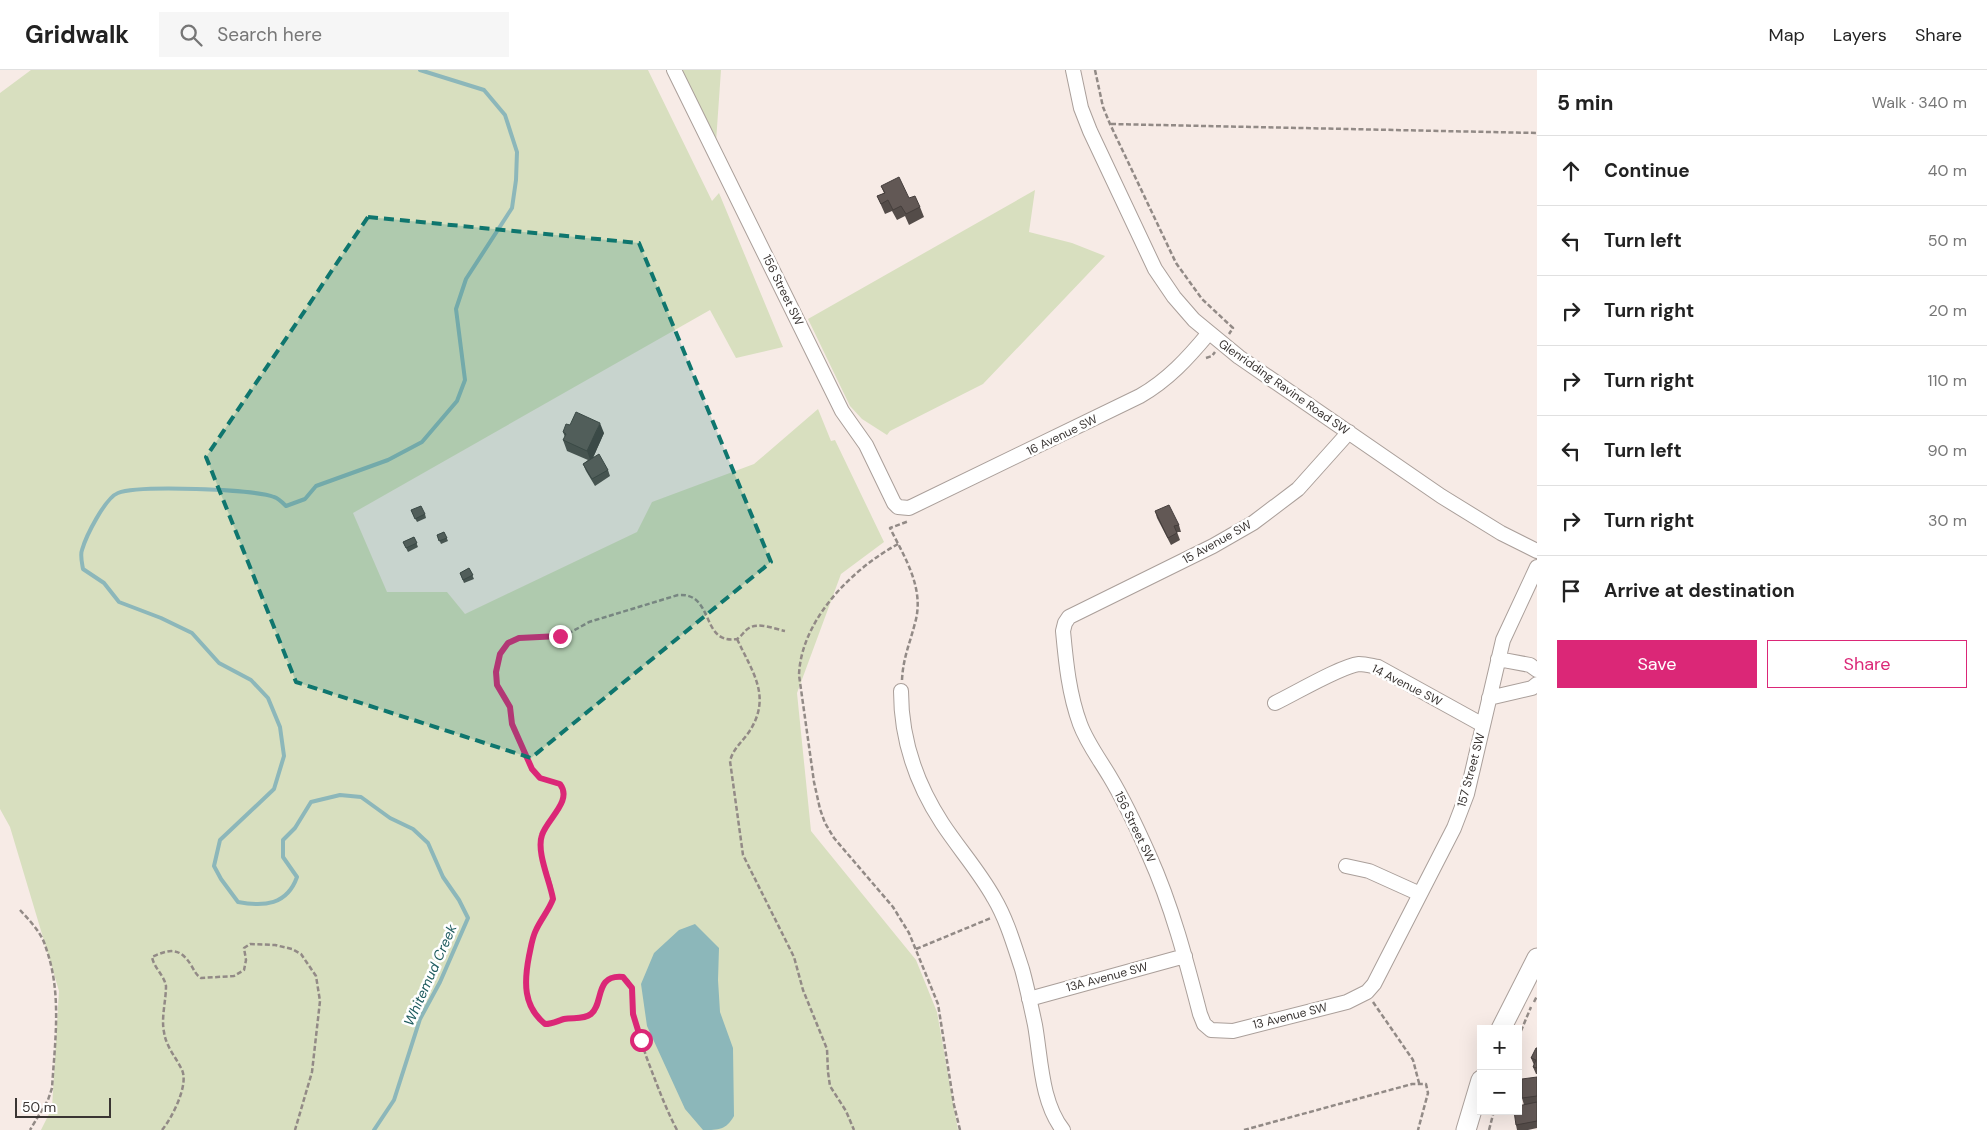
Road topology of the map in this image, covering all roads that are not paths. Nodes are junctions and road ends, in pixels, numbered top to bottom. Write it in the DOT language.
graph roads {
  1 [pos="674,70"];
  2 [pos="1072,70"];
  3 [pos="1208,334"];
  4 [pos="1349,432"];
  5 [pos="898,507"];
  6 [pos="1537,551"];
  7 [pos="1537,567"];
  8 [pos="1065,623"];
  9 [pos="1498,658"];
  10 [pos="1537,670"];
  11 [pos="1537,684"];
  12 [pos="901,691"];
  13 [pos="1490,698"];
  14 [pos="1275,703"];
  15 [pos="1483,725"];
  16 [pos="1346,866"];
  17 [pos="1420,894"];
  18 [pos="1185,956"];
  19 [pos="1537,958"];
  20 [pos="1367,992"];
  21 [pos="1029,999"];
  22 [pos="1503,1025"];
  23 [pos="1212,1030"];
  24 [pos="1477,1093"];
  25 [pos="1063,1130"];
  26 [pos="1466,1130"];
  1 -- 5 [label="street, 156 Street SW"];
  2 -- 3 [label="street, Glenridding Ravine Road SW"];
  3 -- 4 [label="street, Glenridding Ravine Road SW"];
  3 -- 5 [label="street, 16 Avenue SW"];
  4 -- 6 [label="street, Glenridding Ravine Road SW"];
  4 -- 8 [label="street, 15 Avenue SW"];
  7 -- 9 [label="street, 157 Street SW"];
  8 -- 18 [label="street, 156 Street SW"];
  9 -- 10 [label="street"];
  9 -- 13 [label="street, 157 Street SW"];
  11 -- 13 [label="street"];
  12 -- 21 [label="street"];
  13 -- 15 [label="street, 157 Street SW"];
  14 -- 15 [label="street, 14 Avenue SW"];
  15 -- 17 [label="street, 157 Street SW"];
  16 -- 17 [label="street"];
  17 -- 20 [label="street, 157 Street SW"];
  18 -- 21 [label="street, 13A Avenue SW"];
  18 -- 23 [label="street, 156 Street SW"];
  19 -- 22 [label="main road"];
  20 -- 23 [label="street, 13 Avenue SW"];
  21 -- 25 [label="street"];
  24 -- 26 [label="main road"];
}
